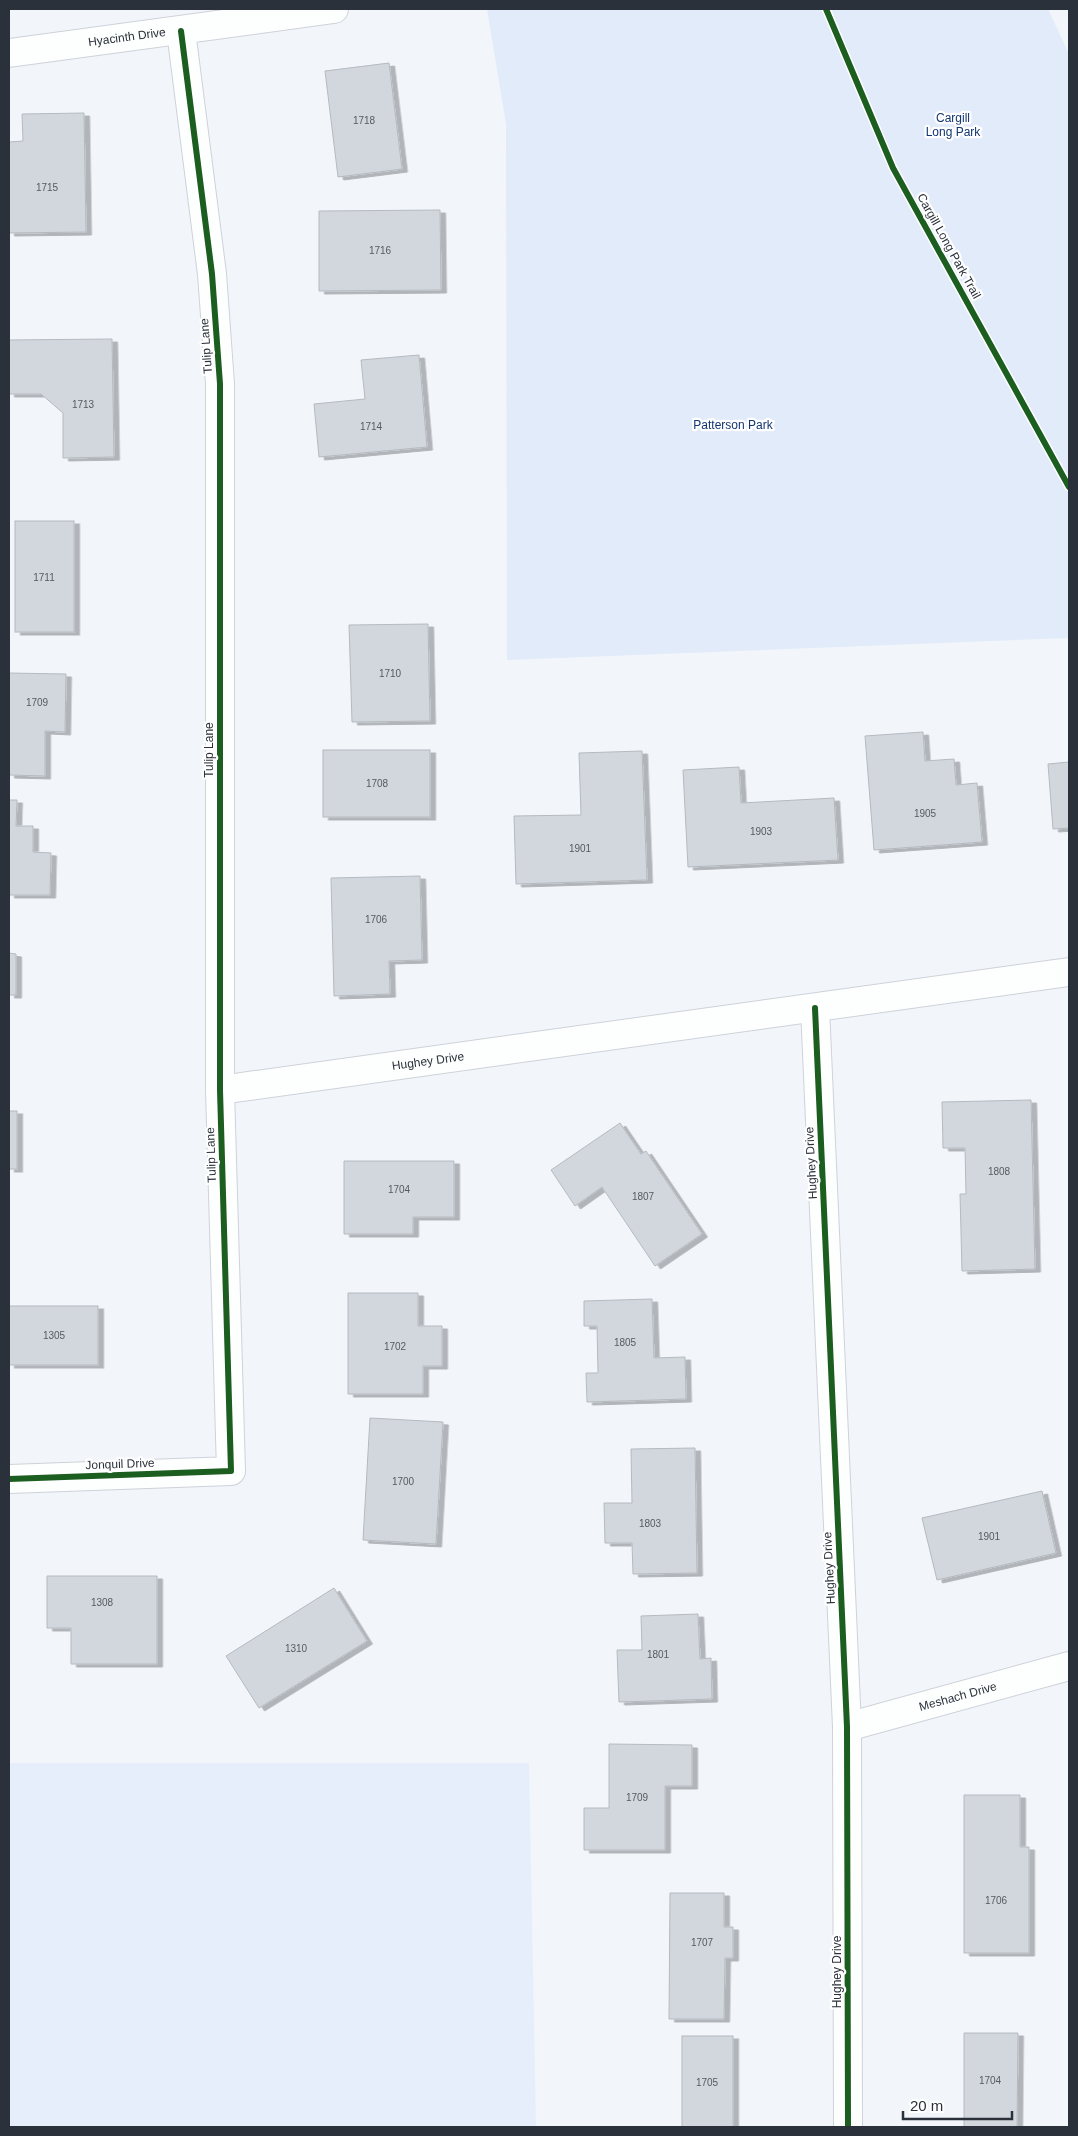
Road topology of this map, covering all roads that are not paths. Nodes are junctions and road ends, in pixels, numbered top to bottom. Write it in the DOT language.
graph roads {
  1 [pos="334,9"];
  2 [pos="181,31"];
  3 [pos="9,53"];
  4 [pos="1069,972"];
  5 [pos="815,1008"];
  6 [pos="220,1090"];
  7 [pos="232,1471"];
  8 [pos="9,1479"];
  9 [pos="1069,1666"];
  10 [pos="848,1727"];
  11 [pos="848,2127"];
  1 -- 2 [label="street, Hyacinth Drive"];
  2 -- 3 [label="street, Hyacinth Drive"];
  2 -- 6 [label="street, Tulip Lane"];
  4 -- 5 [label="street, Hughey Drive"];
  5 -- 6 [label="street, Hughey Drive"];
  5 -- 10 [label="street, Hughey Drive"];
  6 -- 7 [label="street, Tulip Lane"];
  7 -- 8 [label="street, Jonquil Drive"];
  9 -- 10 [label="street, Meshach Drive"];
  10 -- 11 [label="street, Hughey Drive"];
}
